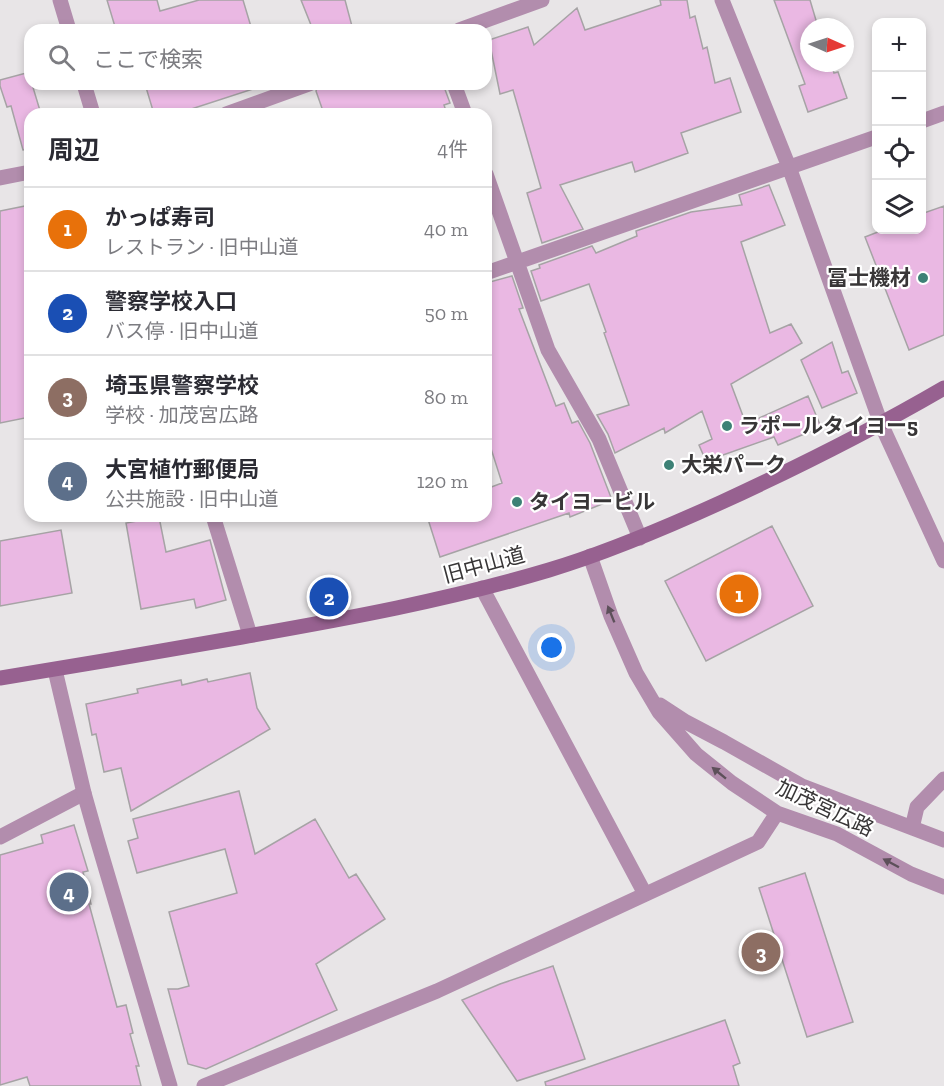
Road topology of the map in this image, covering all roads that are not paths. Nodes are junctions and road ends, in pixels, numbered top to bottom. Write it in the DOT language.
graph roads {
  1 [pos="60,0"];
  2 [pos="542,0"];
  3 [pos="722,0"];
  4 [pos="67,24"];
  5 [pos="476,24"];
  6 [pos="86,90"];
  7 [pos="292,90"];
  8 [pos="456,90"];
  9 [pos="91,108"];
  10 [pos="243,108"];
  11 [pos="463,108"];
  12 [pos="944,113"];
  13 [pos="926,119"];
  14 [pos="872,138"];
  15 [pos="789,167"];
  16 [pos="24,173"];
  17 [pos="0,178"];
  18 [pos="492,190"];
  19 [pos="518,262"];
  20 [pos="492,271"];
  21 [pos="944,388"];
  22 [pos="881,424"];
  23 [pos="215,522"];
  24 [pos="640,538"];
  25 [pos="590,556"];
  26 [pos="944,561"];
  27 [pos="482,588"];
  28 [pos="250,635"];
  29 [pos="55,670"];
  30 [pos="0,678"];
  31 [pos="650,698"];
  32 [pos="944,779"];
  33 [pos="84,793"];
  34 [pos="777,813"];
  35 [pos="912,828"];
  36 [pos="0,837"];
  37 [pos="944,840"];
  38 [pos="944,887"];
  39 [pos="645,894"];
  40 [pos="170,1086"];
  41 [pos="204,1086"];
  1 -- 4 [label="street"];
  2 -- 5 [label="street"];
  3 -- 15 [label="street"];
  6 -- 9 [label="street"];
  7 -- 10 [label="street"];
  8 -- 11 [label="street"];
  12 -- 13 [label="street"];
  14 -- 15 [label="street"];
  15 -- 19 [label="street"];
  15 -- 22 [label="street"];
  16 -- 17 [label="street"];
  18 -- 19 [label="street"];
  19 -- 20 [label="street"];
  19 -- 24 [label="street"];
  21 -- 22 [label="main road, 旧中山道"];
  22 -- 24 [label="main road, 旧中山道"];
  22 -- 26 [label="street"];
  23 -- 28 [label="street"];
  24 -- 25 [label="main road, 旧中山道"];
  25 -- 27 [label="main road, 旧中山道"];
  31 -- 25 [label="street, 加茂宮広路, one-way"];
  27 -- 28 [label="main road, 旧中山道"];
  27 -- 39 [label="street"];
  28 -- 29 [label="main road, 旧中山道"];
  29 -- 30 [label="main road, 旧中山道"];
  29 -- 33 [label="street"];
  34 -- 31 [label="street, 加茂宮広路, one-way"];
  31 -- 35 [label="street, 加茂宮広路"];
  32 -- 35 [label="street"];
  33 -- 36 [label="street"];
  33 -- 40 [label="street"];
  38 -- 34 [label="street, 加茂宮広路, one-way"];
  34 -- 39 [label="street"];
  35 -- 37 [label="street, 加茂宮広路"];
  39 -- 41 [label="street"];
}
